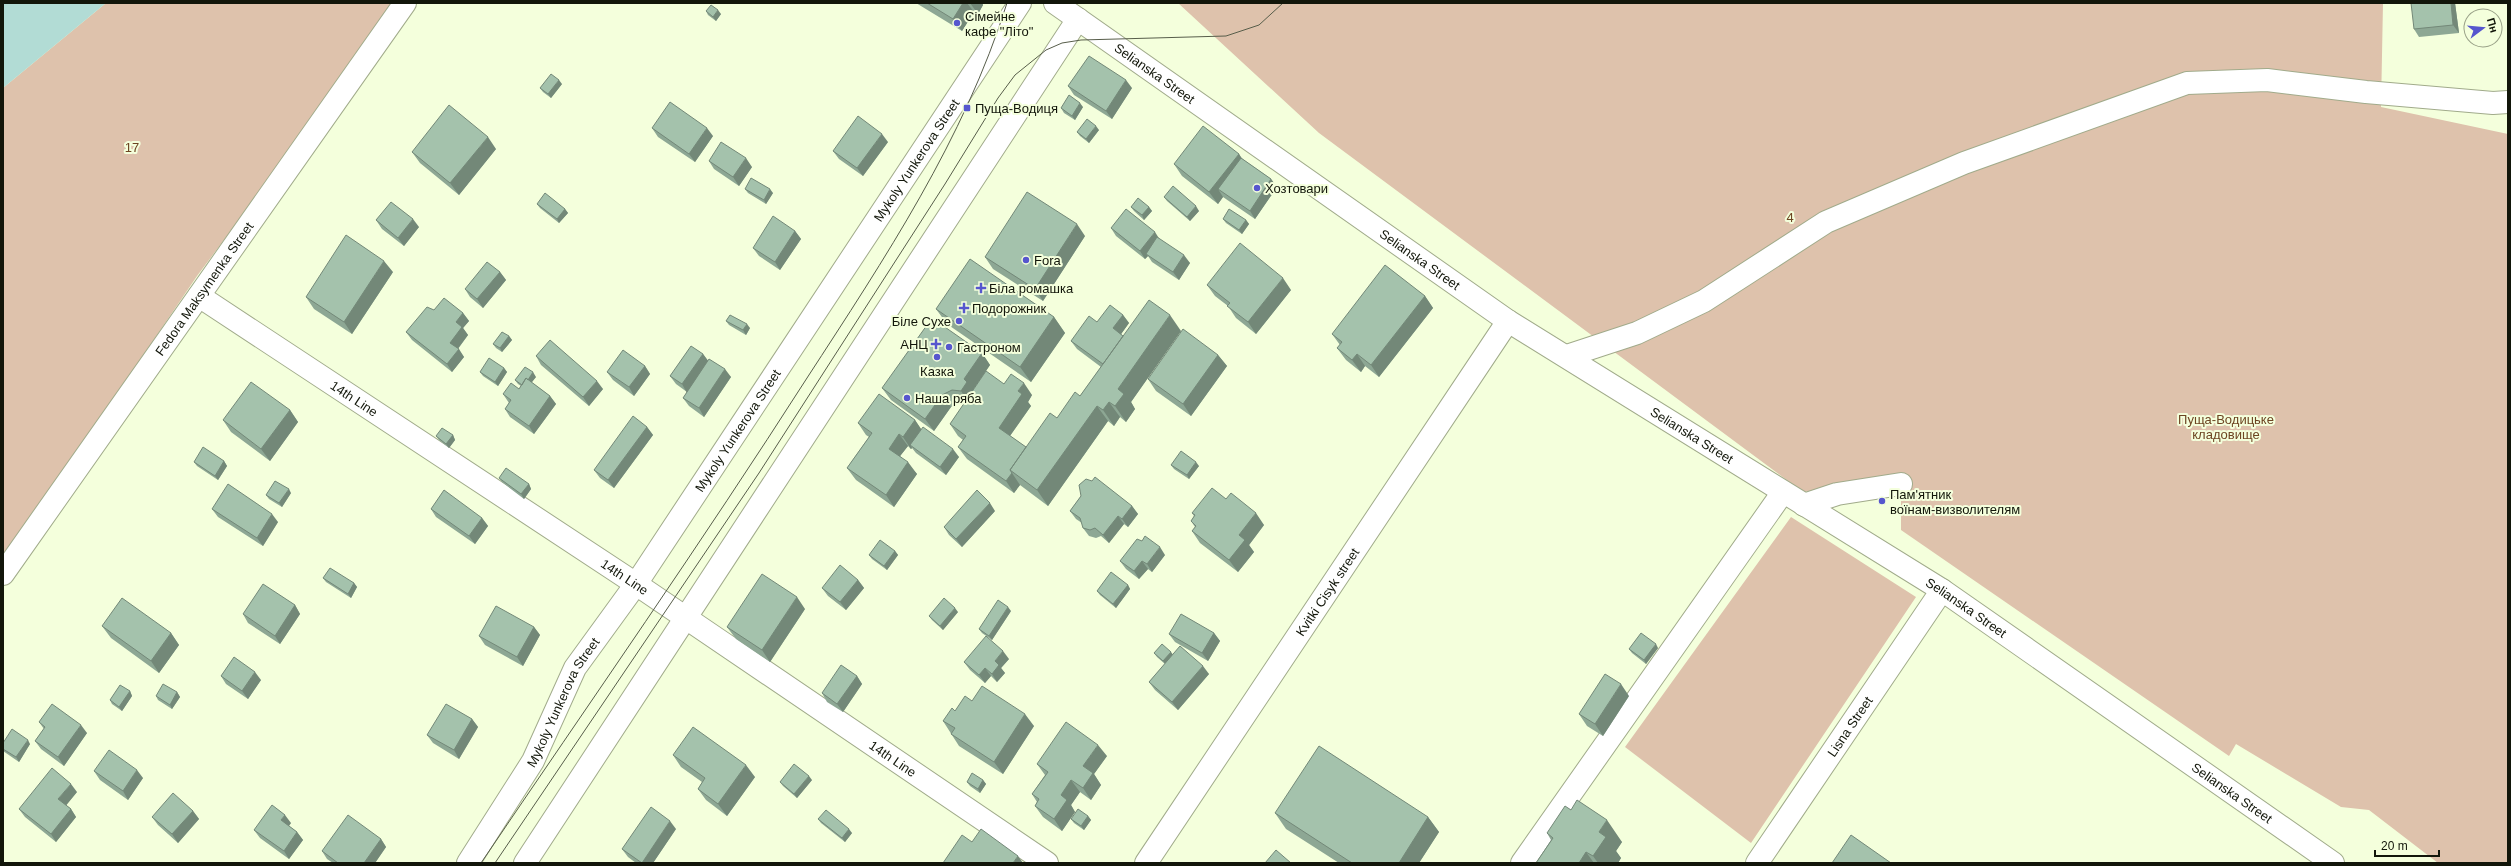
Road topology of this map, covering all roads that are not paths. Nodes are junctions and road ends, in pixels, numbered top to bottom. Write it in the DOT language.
graph roads {
  1 [pos="405,3"];
  2 [pos="1020,3"];
  3 [pos="1054,3"];
  4 [pos="1078,19"];
  5 [pos="2508,102"];
  6 [pos="199,296"];
  7 [pos="1508,321"];
  8 [pos="1567,356"];
  9 [pos="1901,484"];
  10 [pos="1783,492"];
  11 [pos="1804,505"];
  12 [pos="3,574"];
  13 [pos="636,584"];
  14 [pos="1942,590"];
  15 [pos="685,618"];
  16 [pos="468,863"];
  17 [pos="525,863"];
  18 [pos="1047,863"];
  19 [pos="1146,863"];
  20 [pos="1522,863"];
  21 [pos="1758,863"];
  22 [pos="2334,863"];
  1 -- 6 [label="street, Fedora Maksymenka Street"];
  2 -- 13 [label="street, Mykoly Yunkerova Street"];
  3 -- 4 [label="street, Selianska Street"];
  4 -- 7 [label="street, Selianska Street"];
  4 -- 15 [label="street"];
  5 -- 8 [label="street"];
  6 -- 12 [label="street, Fedora Maksymenka Street"];
  6 -- 13 [label="street, 14th Line"];
  7 -- 8 [label="street, Selianska Street"];
  7 -- 19 [label="street, Kvitki Cisyk street"];
  8 -- 10 [label="street, Selianska Street"];
  9 -- 11 [label="street"];
  10 -- 11 [label="street, Selianska Street"];
  10 -- 20 [label="street"];
  11 -- 14 [label="street, Selianska Street"];
  13 -- 15 [label="street, 14th Line"];
  13 -- 16 [label="street, Mykoly Yunkerova Street"];
  14 -- 21 [label="street, Lisna Street"];
  14 -- 22 [label="street, Selianska Street"];
  15 -- 17 [label="street"];
  15 -- 18 [label="street, 14th Line"];
}
